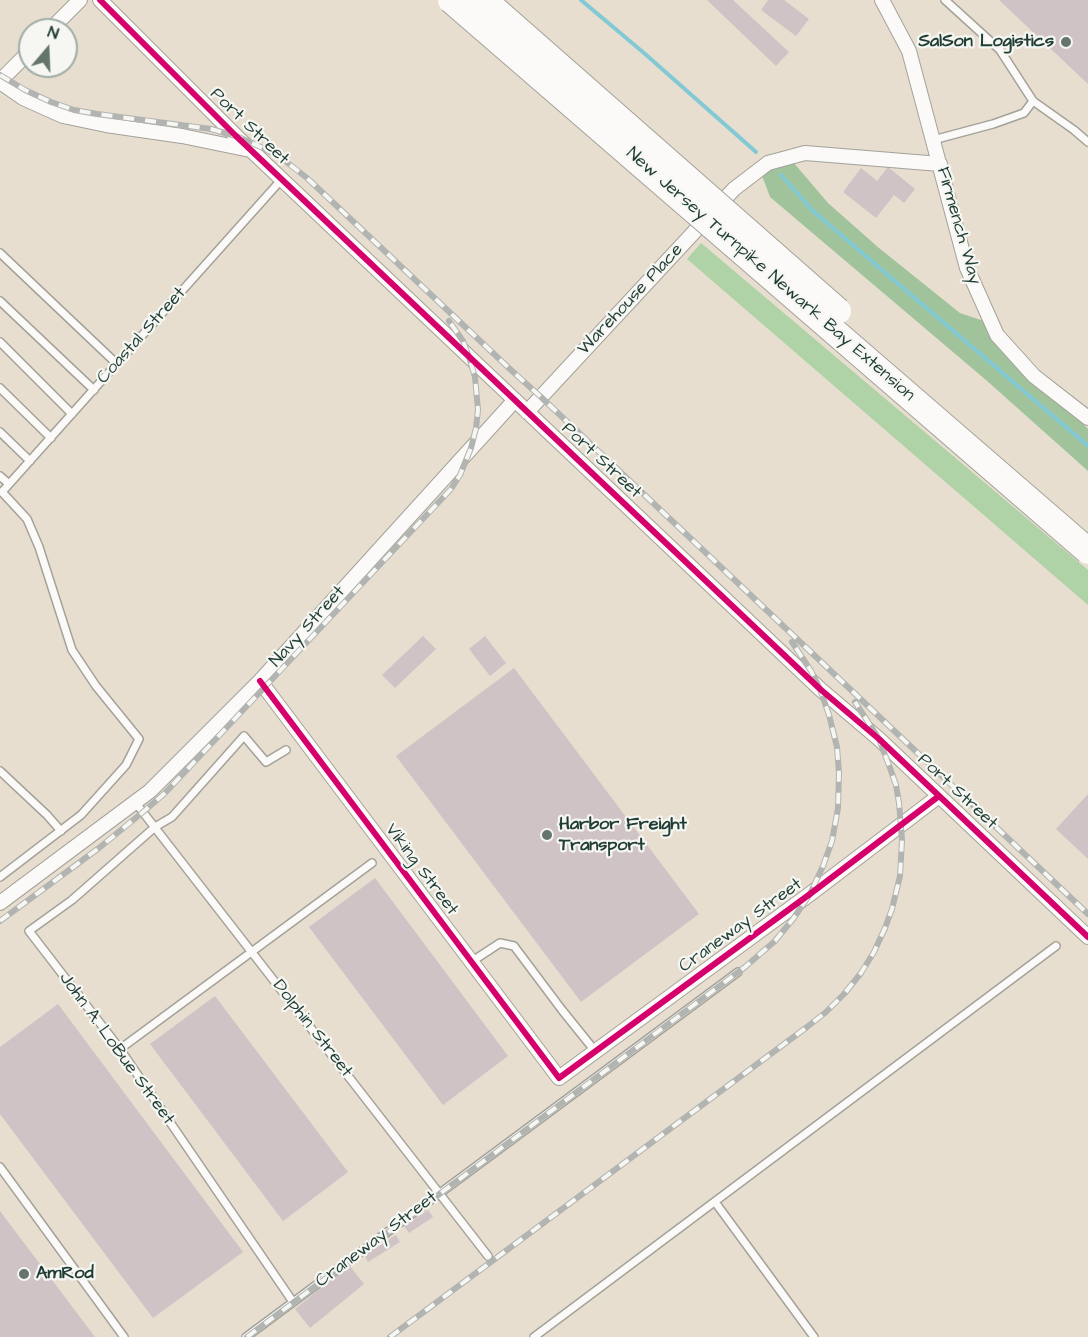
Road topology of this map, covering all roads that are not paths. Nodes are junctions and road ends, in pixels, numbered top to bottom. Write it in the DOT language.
graph roads {
  1 [pos="80,0"];
  2 [pos="100,0"];
  3 [pos="451,0"];
  4 [pos="484,0"];
  5 [pos="882,0"];
  6 [pos="945,0"];
  7 [pos="62,18"];
  8 [pos="18,63"];
  9 [pos="0,81"];
  10 [pos="1033,101"];
  11 [pos="933,140"];
  12 [pos="1088,142"];
  13 [pos="251,150"];
  14 [pos="940,164"];
  15 [pos="282,179"];
  16 [pos="0,253"];
  17 [pos="0,301"];
  18 [pos="0,342"];
  19 [pos="117,364"];
  20 [pos="0,388"];
  21 [pos="94,390"];
  22 [pos="515,400"];
  23 [pos="527,412"];
  24 [pos="72,414"];
  25 [pos="1088,418"];
  26 [pos="0,432"];
  27 [pos="51,438"];
  28 [pos="30,461"];
  29 [pos="0,476"];
  30 [pos="9,484"];
  31 [pos="1,492"];
  32 [pos="1088,531"];
  33 [pos="1088,551"];
  34 [pos="260,681"];
  35 [pos="286,750"];
  36 [pos="0,771"];
  37 [pos="939,796"];
  38 [pos="135,802"];
  39 [pos="155,827"];
  40 [pos="61,831"];
  41 [pos="372,863"];
  42 [pos="0,877"];
  43 [pos="0,903"];
  44 [pos="1088,937"];
  45 [pos="1056,946"];
  46 [pos="252,952"];
  47 [pos="471,962"];
  48 [pos="738,972"];
  49 [pos="120,1049"];
  50 [pos="595,1052"];
  51 [pos="559,1078"];
  52 [pos="0,1167"];
  53 [pos="440,1193"];
  54 [pos="715,1202"];
  55 [pos="488,1256"];
  56 [pos="293,1302"];
  57 [pos="124,1337"];
  58 [pos="246,1337"];
  59 [pos="534,1337"];
  60 [pos="814,1337"];
  1 -- 7 [label="street"];
  2 -- 13 [label="street, Port Street"];
  3 -- 33 [label="highway, New Jersey Turnpike Newark Bay Extension, bridge"];
  4 -- 32 [label="highway, New Jersey Turnpike Newark Bay Extension, bridge"];
  5 -- 11 [label="street, Firmench Way"];
  6 -- 10 [label="lane"];
  8 -- 9 [label="street"];
  9 -- 13 [label="street"];
  10 -- 11 [label="lane"];
  10 -- 12 [label="lane"];
  11 -- 14 [label="street, Firmench Way"];
  13 -- 15 [label="street, Port Street"];
  14 -- 23 [label="street, Warehouse Place"];
  14 -- 25 [label="street, Firmench Way"];
  15 -- 19 [label="lane, Coastal Street"];
  15 -- 22 [label="street, Port Street"];
  16 -- 19 [label="lane"];
  17 -- 21 [label="lane"];
  18 -- 24 [label="lane"];
  19 -- 21 [label="lane, Coastal Street"];
  20 -- 27 [label="lane"];
  21 -- 24 [label="lane, Coastal Street"];
  22 -- 23 [label="street, Port Street"];
  22 -- 34 [label="street, Navy Street"];
  23 -- 37 [label="street, Port Street"];
  24 -- 27 [label="lane, Coastal Street"];
  26 -- 28 [label="lane"];
  27 -- 28 [label="lane, Coastal Street"];
  28 -- 30 [label="lane, Coastal Street"];
  29 -- 30 [label="lane"];
  30 -- 31 [label="lane, Coastal Street"];
  31 -- 40 [label="lane"];
  34 -- 38 [label="street, Navy Street"];
  34 -- 47 [label="street, Viking Street"];
  35 -- 39 [label="lane"];
  36 -- 40 [label="lane"];
  37 -- 44 [label="street, Port Street"];
  37 -- 50 [label="street, Craneway Street"];
  38 -- 39 [label="lane, Dolphin Street"];
  38 -- 43 [label="street, Navy Street"];
  39 -- 46 [label="lane, Dolphin Street"];
  39 -- 49 [label="lane, John A. LoBue Street"];
  40 -- 42 [label="lane"];
  41 -- 46 [label="lane"];
  45 -- 54 [label="lane"];
  46 -- 49 [label="lane"];
  46 -- 53 [label="lane, Dolphin Street"];
  47 -- 50 [label="lane"];
  47 -- 51 [label="street, Viking Street"];
  48 -- 53 [label="lane, Craneway Street"];
  49 -- 56 [label="lane, John A. LoBue Street"];
  50 -- 51 [label="street, Craneway Street"];
  52 -- 57 [label="lane"];
  53 -- 55 [label="lane, Dolphin Street"];
  53 -- 56 [label="lane, Craneway Street"];
  54 -- 59 [label="lane"];
  54 -- 60 [label="lane"];
  56 -- 58 [label="lane, Craneway Street"];
}
